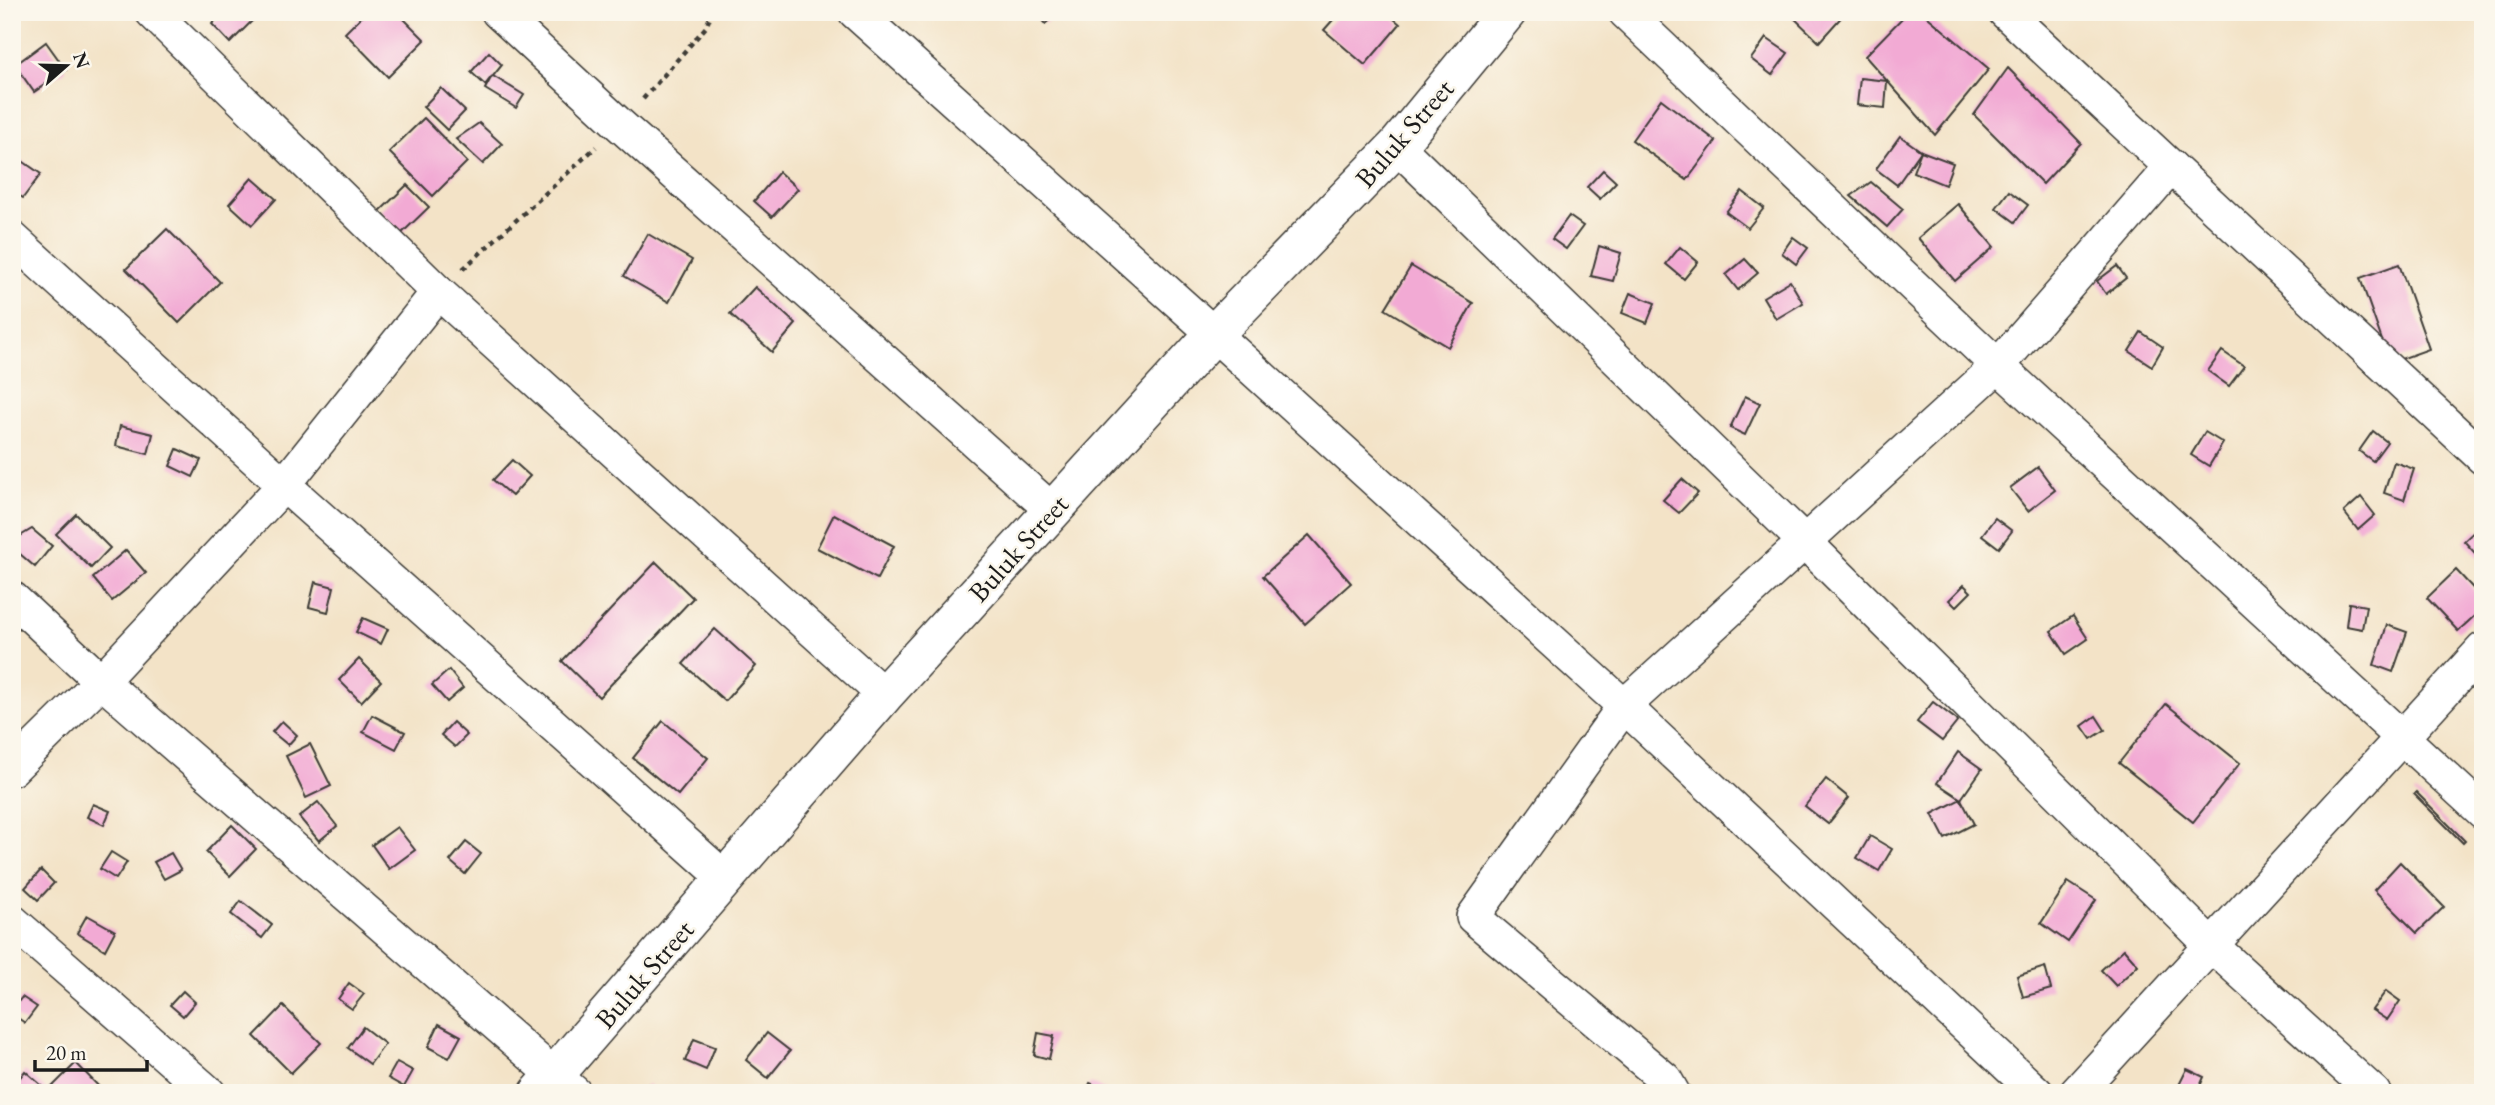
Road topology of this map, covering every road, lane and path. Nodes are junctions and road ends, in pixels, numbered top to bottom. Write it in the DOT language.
graph roads {
  1 [pos="152,12"];
  2 [pos="498,12"];
  3 [pos="712,12"];
  4 [pos="855,12"];
  5 [pos="1507,12"];
  6 [pos="1625,12"];
  7 [pos="2005,12"];
  8 [pos="620,125"];
  9 [pos="1397,146"];
  10 [pos="2171,167"];
  11 [pos="12,238"];
  12 [pos="438,292"];
  13 [pos="1214,334"];
  14 [pos="1998,366"];
  15 [pos="2483,458"];
  16 [pos="284,485"];
  17 [pos="1052,510"];
  18 [pos="1804,541"];
  19 [pos="12,598"];
  20 [pos="2483,649"];
  21 [pos="101,681"];
  22 [pos="884,695"];
  23 [pos="1624,706"];
  24 [pos="2402,737"];
  25 [pos="12,769"];
  26 [pos="2483,812"];
  27 [pos="726,879"];
  28 [pos="12,921"];
  29 [pos="2211,945"];
  30 [pos="557,1087"];
  31 [pos="209,1093"];
  32 [pos="1673,1093"];
  33 [pos="2037,1093"];
  34 [pos="2076,1093"];
  35 [pos="2374,1093"];
  1 -- 12 [label="street"];
  2 -- 8 [label="street"];
  3 -- 8 [label="path"];
  4 -- 13 [label="street"];
  5 -- 9 [label="street, Buluk Street"];
  6 -- 14 [label="street"];
  7 -- 10 [label="street"];
  8 -- 12 [label="path"];
  8 -- 17 [label="street"];
  9 -- 13 [label="street, Buluk Street"];
  9 -- 18 [label="street"];
  10 -- 14 [label="street"];
  10 -- 15 [label="street"];
  11 -- 16 [label="street"];
  12 -- 16 [label="street"];
  12 -- 22 [label="street"];
  13 -- 17 [label="street, Buluk Street"];
  13 -- 23 [label="street"];
  14 -- 18 [label="street"];
  14 -- 24 [label="street"];
  16 -- 21 [label="street"];
  16 -- 27 [label="street"];
  17 -- 22 [label="street, Buluk Street"];
  18 -- 23 [label="street"];
  18 -- 29 [label="street"];
  19 -- 21 [label="street"];
  20 -- 24 [label="street"];
  21 -- 25 [label="street"];
  21 -- 30 [label="street"];
  22 -- 27 [label="street, Buluk Street"];
  23 -- 32 [label="street"];
  23 -- 33 [label="street"];
  24 -- 26 [label="street"];
  24 -- 29 [label="street"];
  27 -- 30 [label="street, Buluk Street"];
  28 -- 31 [label="street"];
  29 -- 34 [label="street"];
  29 -- 35 [label="street"];
}
